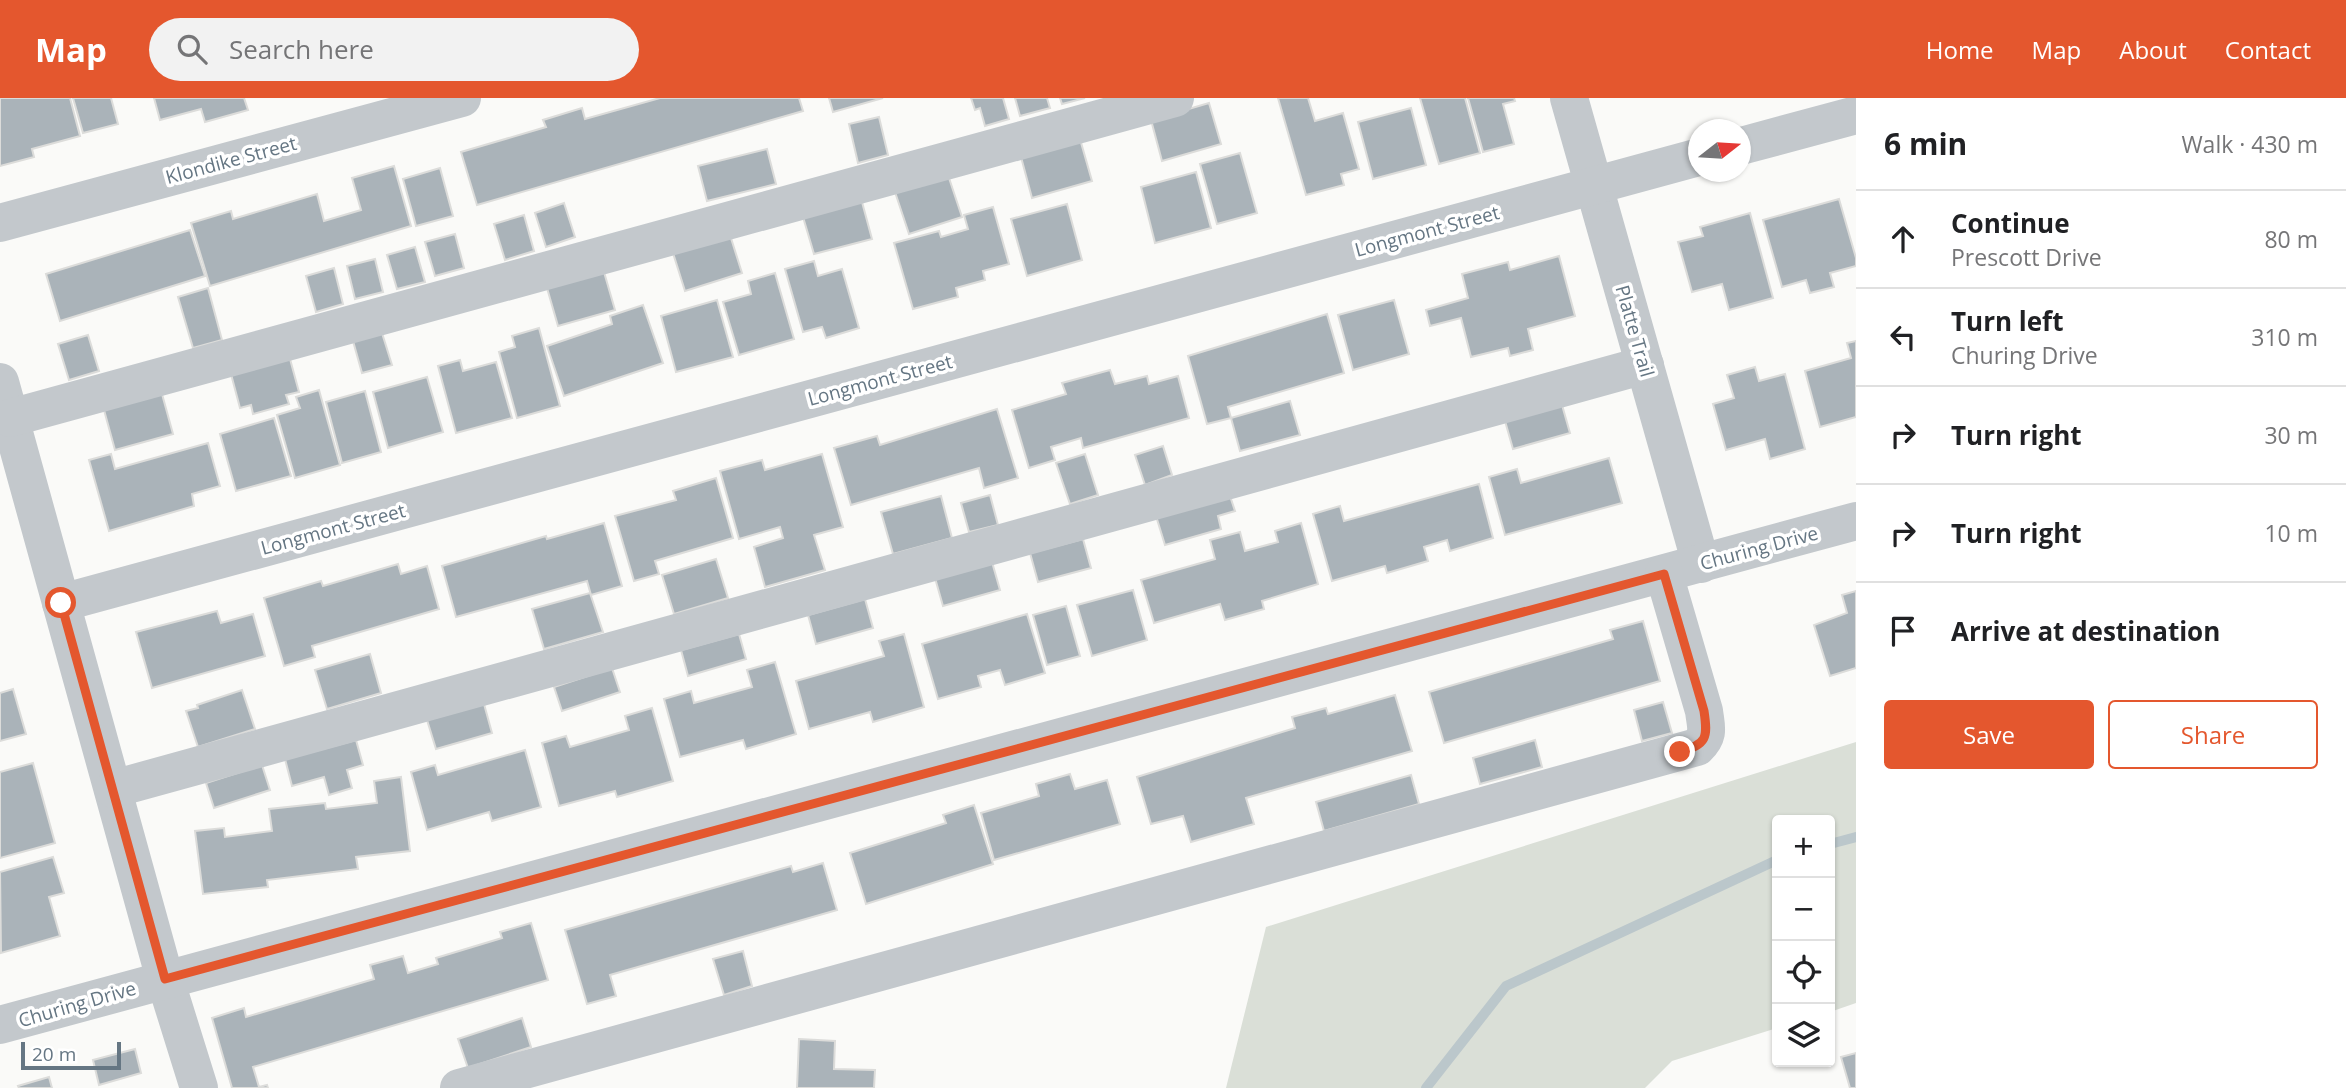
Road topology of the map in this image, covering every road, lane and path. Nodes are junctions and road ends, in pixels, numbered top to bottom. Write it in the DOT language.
graph roads {
  1 [pos="463,98"];
  2 [pos="1175,98"];
  3 [pos="1569,98"];
  4 [pos="1856,115"];
  5 [pos="1751,143"];
  6 [pos="1688,160"];
  7 [pos="1593,186"];
  8 [pos="0,223"];
  9 [pos="1645,365"];
  10 [pos="5,400"];
  11 [pos="1856,521"];
  12 [pos="1702,564"];
  13 [pos="1664,574"];
  14 [pos="61,603"];
  15 [pos="113,789"];
  16 [pos="165,979"];
  17 [pos="0,1025"];
  18 [pos="199,1088"];
  19 [pos="459,1088"];
  1 -- 8 [label="street, Klondike Street"];
  2 -- 10 [label="street"];
  3 -- 7 [label="street, Platte Trail"];
  4 -- 5 [label="street"];
  6 -- 7 [label="street, Longmont Street"];
  7 -- 9 [label="street, Platte Trail"];
  7 -- 14 [label="street, Longmont Street"];
  9 -- 12 [label="street, Platte Trail"];
  9 -- 15 [label="street"];
  10 -- 14 [label="street"];
  11 -- 12 [label="street, Churing Drive"];
  12 -- 13 [label="street, Churing Drive"];
  13 -- 16 [label="street, Churing Drive"];
  13 -- 19 [label="street"];
  14 -- 15 [label="street"];
  15 -- 16 [label="street"];
  16 -- 17 [label="street, Churing Drive"];
  16 -- 18 [label="street"];
}
